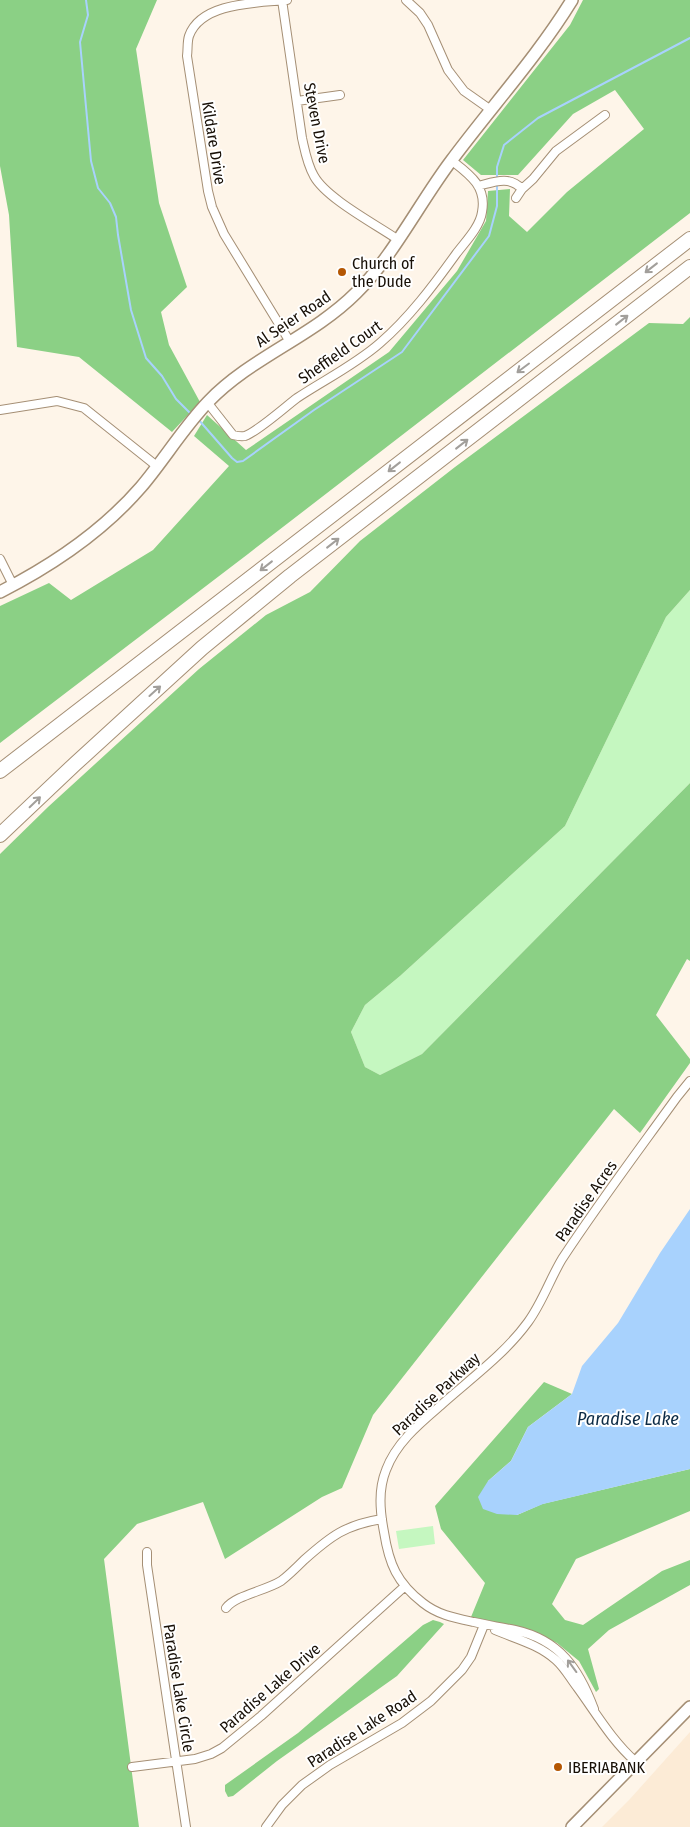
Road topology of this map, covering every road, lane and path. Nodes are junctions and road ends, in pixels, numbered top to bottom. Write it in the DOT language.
graph roads {
  1 [pos="282,0"];
  2 [pos="287,0"];
  3 [pos="406,0"];
  4 [pos="572,0"];
  5 [pos="340,95"];
  6 [pos="297,101"];
  7 [pos="491,110"];
  8 [pos="605,115"];
  9 [pos="451,160"];
  10 [pos="478,186"];
  11 [pos="522,189"];
  12 [pos="516,198"];
  13 [pos="690,238"];
  14 [pos="397,239"];
  15 [pos="690,267"];
  16 [pos="290,342"];
  17 [pos="207,402"];
  18 [pos="0,410"];
  19 [pos="158,467"];
  20 [pos="0,559"];
  21 [pos="13,585"];
  22 [pos="0,592"];
  23 [pos="0,771"];
  24 [pos="0,836"];
  25 [pos="690,1081"];
  26 [pos="513,1342"];
  27 [pos="382,1520"];
  28 [pos="147,1552"];
  29 [pos="404,1587"];
  30 [pos="226,1608"];
  31 [pos="484,1625"];
  32 [pos="690,1707"];
  33 [pos="176,1762"];
  34 [pos="636,1762"];
  35 [pos="132,1768"];
  36 [pos="186,1827"];
  37 [pos="266,1827"];
  38 [pos="572,1827"];
  1 -- 2 [label="street, Kildare Drive"];
  1 -- 6 [label="street, Steven Drive"];
  1 -- 16 [label="street, Kildare Drive"];
  3 -- 7 [label="street"];
  4 -- 7 [label="street, Al Seier Road"];
  5 -- 6 [label="street"];
  6 -- 14 [label="street, Steven Drive"];
  7 -- 9 [label="street, Al Seier Road"];
  8 -- 11 [label="street"];
  9 -- 10 [label="street"];
  9 -- 14 [label="street, Al Seier Road"];
  10 -- 11 [label="street"];
  10 -- 17 [label="street, Sheffield Court"];
  11 -- 12 [label="street"];
  13 -- 23 [label="highway, one-way"];
  14 -- 16 [label="street, Al Seier Road"];
  24 -- 15 [label="highway, one-way"];
  16 -- 17 [label="street, Al Seier Road"];
  17 -- 19 [label="street, Al Seier Road"];
  18 -- 19 [label="street"];
  19 -- 21 [label="street, Al Seier Road"];
  20 -- 21 [label="street"];
  21 -- 22 [label="street, Al Seier Road"];
  25 -- 26 [label="street, Paradise Acres"];
  26 -- 27 [label="street, Paradise Parkway"];
  27 -- 29 [label="street, Paradise Parkway"];
  27 -- 30 [label="street"];
  28 -- 33 [label="street, Paradise Lake Circle"];
  29 -- 31 [label="street, Paradise Parkway"];
  29 -- 33 [label="street, Paradise Lake Drive"];
  31 -- 34 [label="street, Paradise Parkway"];
  31 -- 37 [label="street, Paradise Lake Road"];
  32 -- 34 [label="street"];
  33 -- 35 [label="street, Paradise Lake Drive"];
  33 -- 36 [label="street, Paradise Lake Circle"];
  34 -- 38 [label="street"];
}
